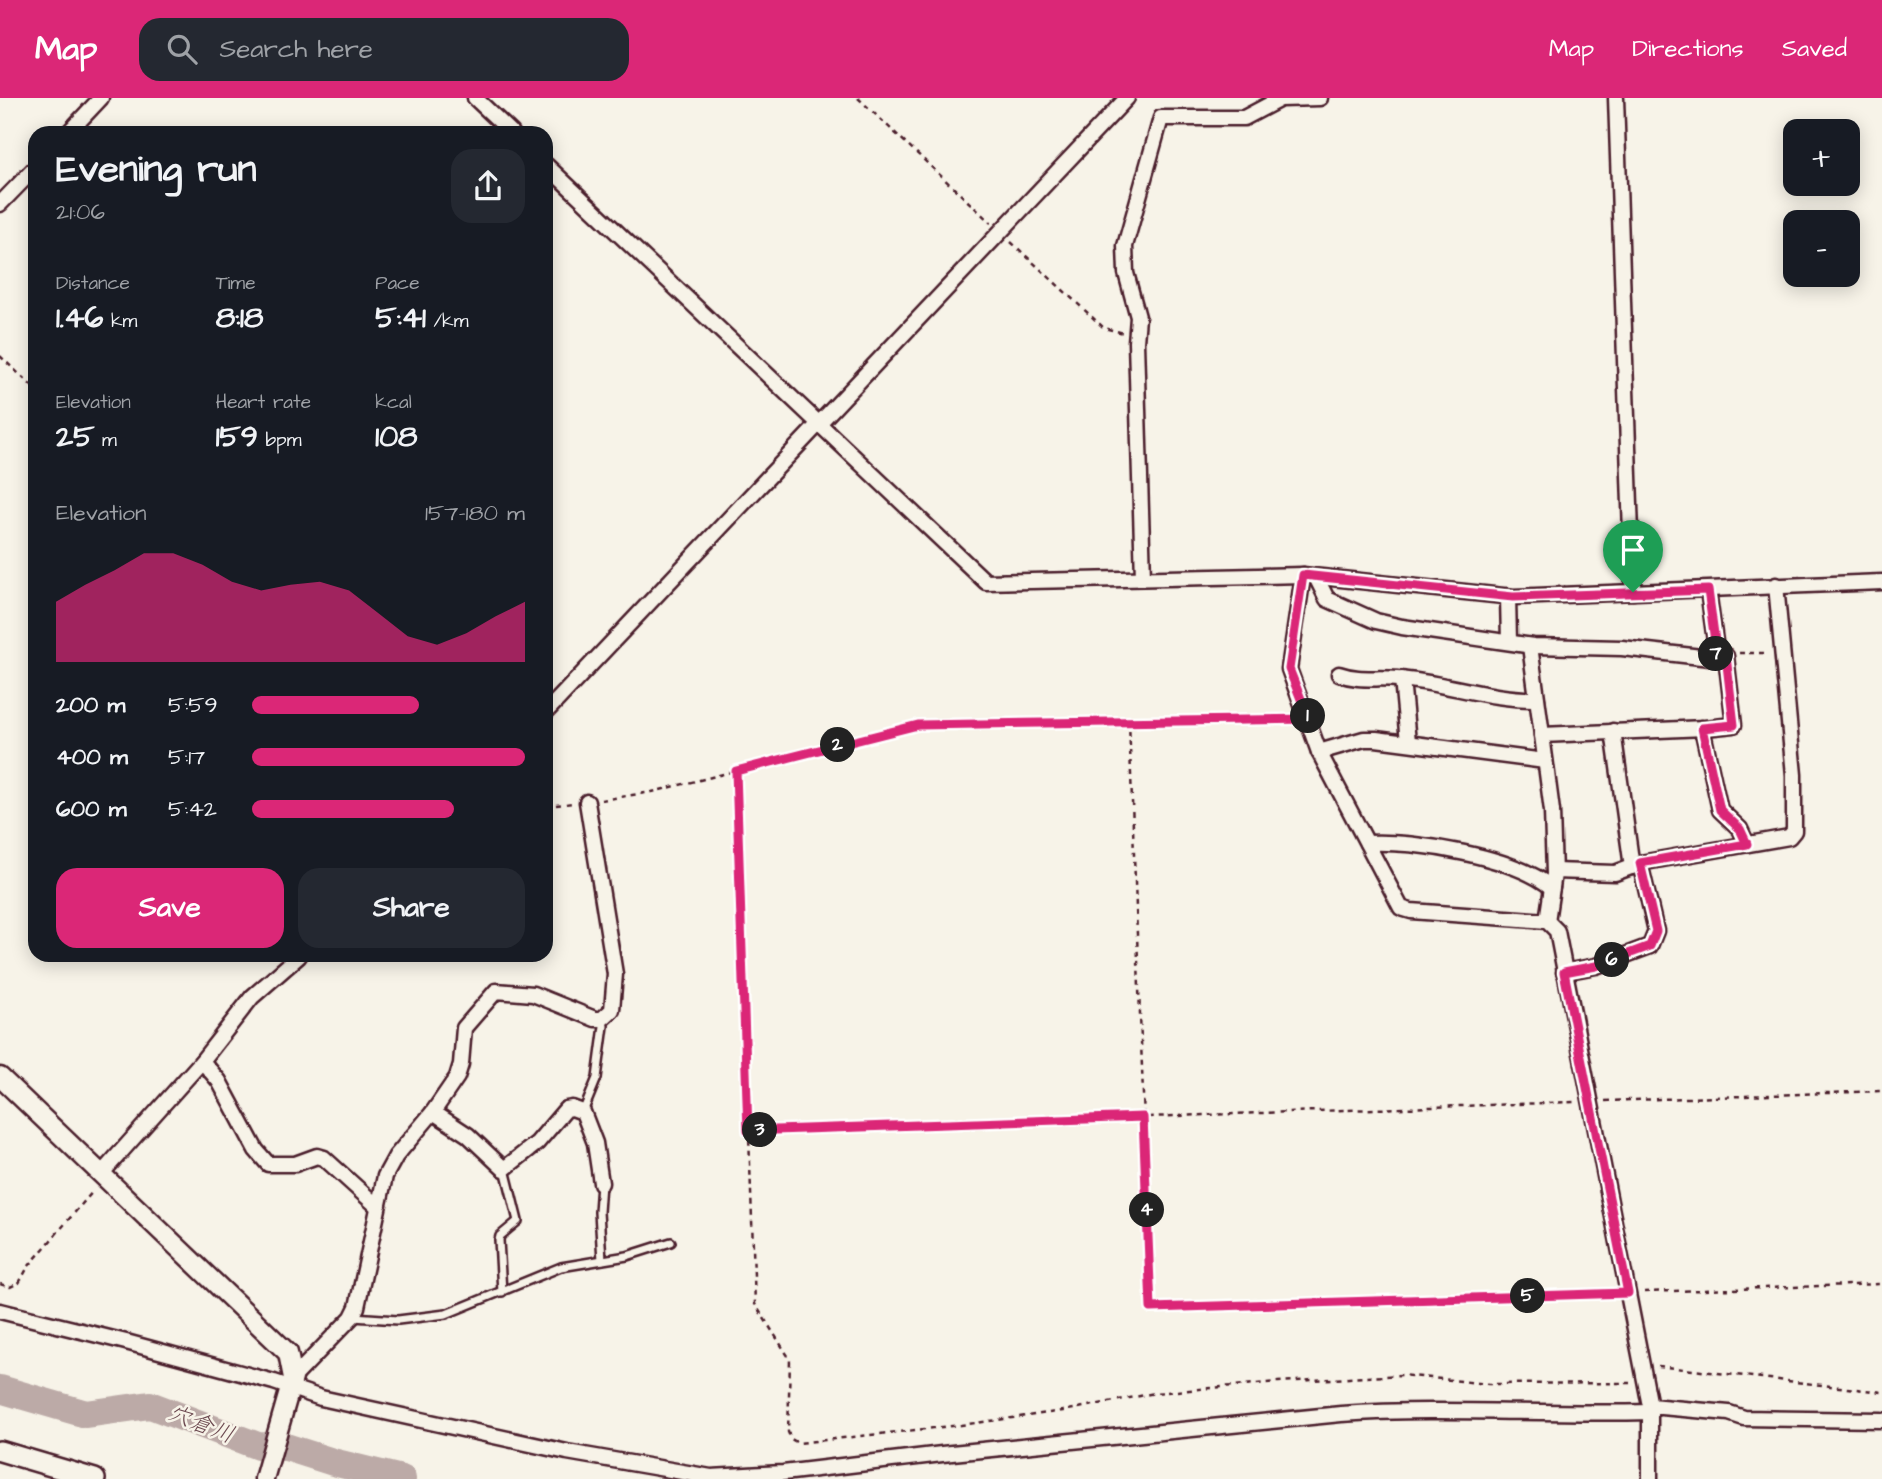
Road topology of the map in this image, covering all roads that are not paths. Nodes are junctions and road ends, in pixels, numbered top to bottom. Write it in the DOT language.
graph roads {
  1 [pos="475,98"];
  2 [pos="1127,98"];
  3 [pos="1320,98"];
  4 [pos="1616,98"];
  5 [pos="91,101"];
  6 [pos="73,126"];
  7 [pos="505,126"];
  8 [pos="553,172"];
  9 [pos="28,175"];
  10 [pos="0,204"];
  11 [pos="820,424"];
  12 [pos="1309,576"];
  13 [pos="1143,578"];
  14 [pos="1882,582"];
  15 [pos="1776,586"];
  16 [pos="1708,590"];
  17 [pos="1633,592"];
  18 [pos="1508,596"];
  19 [pos="1509,642"];
  20 [pos="1530,646"];
  21 [pos="1721,656"];
  22 [pos="1339,674"];
  23 [pos="1402,679"];
  24 [pos="1537,699"];
  25 [pos="553,705"];
  26 [pos="1702,728"];
  27 [pos="1613,731"];
  28 [pos="1542,735"];
  29 [pos="1408,742"];
  30 [pos="1320,752"];
  31 [pos="1545,761"];
  32 [pos="587,802"];
  33 [pos="1367,843"];
  34 [pos="1747,844"];
  35 [pos="1636,865"];
  36 [pos="1554,871"];
  37 [pos="1552,888"];
  38 [pos="1547,920"];
  39 [pos="292,962"];
  40 [pos="1564,972"];
  41 [pos="602,1019"];
  42 [pos="202,1061"];
  43 [pos="0,1077"];
  44 [pos="433,1112"];
  45 [pos="583,1112"];
  46 [pos="506,1169"];
  47 [pos="104,1175"];
  48 [pos="601,1183"];
  49 [pos="377,1206"];
  50 [pos="671,1242"];
  51 [pos="602,1260"];
  52 [pos="502,1292"];
  53 [pos="0,1311"];
  54 [pos="352,1317"];
  55 [pos="291,1386"];
  56 [pos="1650,1412"];
  57 [pos="1882,1420"];
  58 [pos="0,1451"];
  59 [pos="95,1479"];
  60 [pos="264,1479"];
  61 [pos="1650,1479"];
  1 -- 7 [label="street"];
  2 -- 11 [label="street"];
  3 -- 13 [label="street"];
  4 -- 17 [label="street"];
  5 -- 6 [label="street"];
  8 -- 11 [label="street"];
  9 -- 10 [label="street"];
  11 -- 13 [label="street"];
  11 -- 25 [label="street"];
  12 -- 13 [label="street"];
  12 -- 18 [label="street"];
  12 -- 19 [label="street"];
  12 -- 30 [label="street"];
  14 -- 15 [label="street"];
  15 -- 16 [label="street"];
  15 -- 34 [label="street"];
  16 -- 17 [label="street"];
  16 -- 21 [label="street"];
  17 -- 18 [label="street"];
  18 -- 19 [label="street"];
  19 -- 20 [label="street"];
  20 -- 21 [label="street"];
  20 -- 24 [label="street"];
  21 -- 26 [label="street"];
  22 -- 23 [label="street"];
  23 -- 24 [label="street"];
  23 -- 29 [label="street"];
  24 -- 28 [label="street"];
  26 -- 27 [label="street"];
  26 -- 34 [label="street"];
  27 -- 28 [label="street"];
  27 -- 35 [label="street"];
  28 -- 31 [label="street"];
  29 -- 30 [label="street"];
  29 -- 31 [label="street"];
  30 -- 33 [label="street"];
  31 -- 36 [label="street"];
  32 -- 41 [label="street"];
  33 -- 37 [label="street"];
  33 -- 38 [label="street"];
  34 -- 35 [label="street"];
  35 -- 36 [label="street"];
  35 -- 40 [label="street"];
  36 -- 37 [label="street"];
  37 -- 38 [label="street"];
  38 -- 40 [label="street"];
  39 -- 42 [label="street"];
  40 -- 56 [label="street"];
  41 -- 44 [label="street"];
  41 -- 45 [label="lane"];
  42 -- 47 [label="street"];
  42 -- 49 [label="street"];
  43 -- 47 [label="street"];
  44 -- 46 [label="street"];
  44 -- 49 [label="street"];
  45 -- 46 [label="street"];
  45 -- 48 [label="street"];
  46 -- 52 [label="lane"];
  47 -- 55 [label="street"];
  48 -- 51 [label="lane"];
  49 -- 54 [label="street"];
  50 -- 51 [label="lane"];
  51 -- 52 [label="lane"];
  52 -- 54 [label="lane"];
  53 -- 55 [label="street"];
  54 -- 55 [label="street"];
  55 -- 56 [label="street"];
  55 -- 60 [label="street"];
  56 -- 57 [label="street"];
  56 -- 61 [label="street"];
  58 -- 59 [label="main road"];
}
